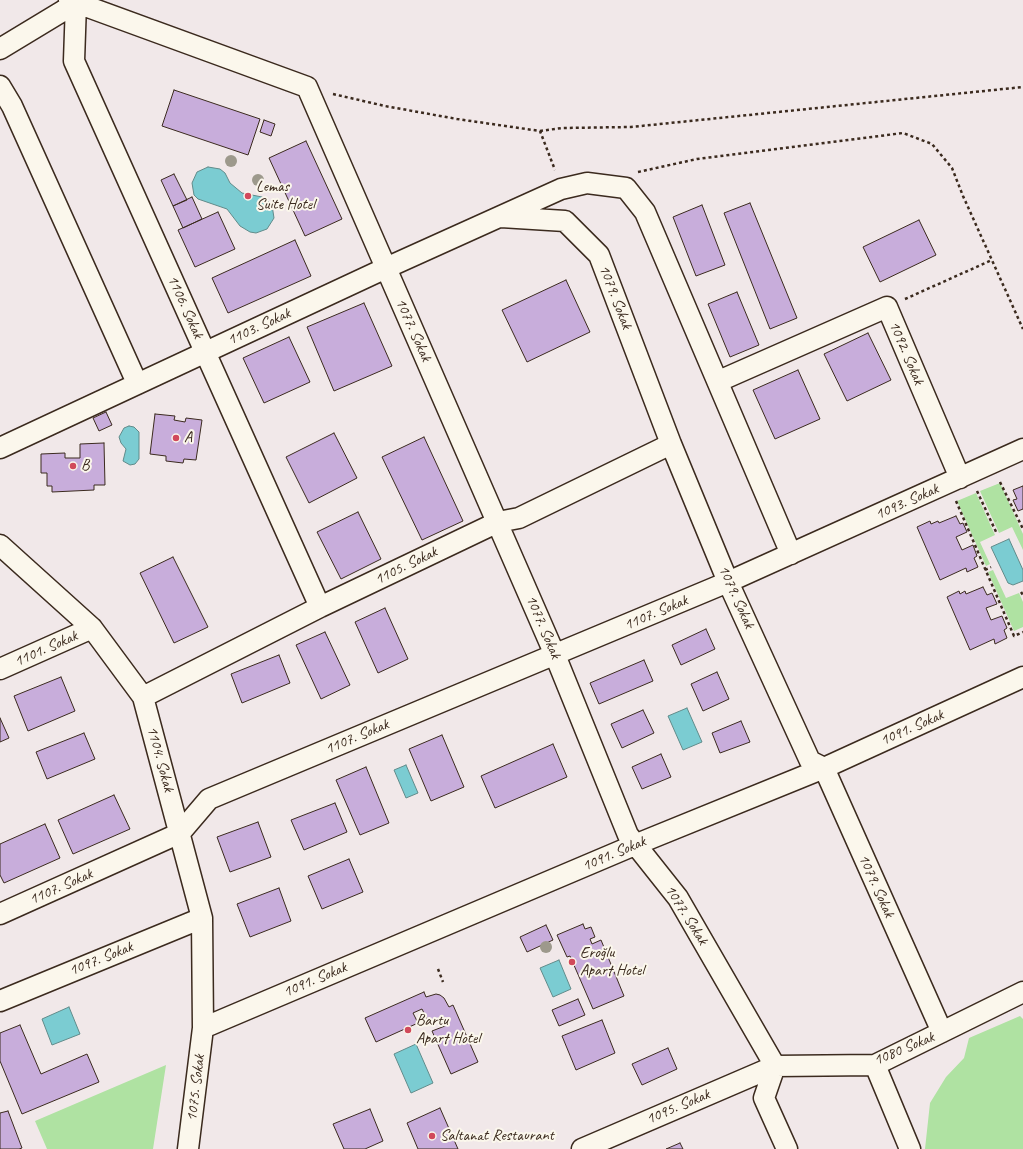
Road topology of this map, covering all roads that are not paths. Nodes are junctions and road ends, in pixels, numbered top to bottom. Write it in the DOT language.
graph roads {
  1 [pos="73,1"];
  2 [pos="0,49"];
  3 [pos="0,86"];
  4 [pos="497,217"];
  5 [pos="386,268"];
  6 [pos="205,352"];
  7 [pos="719,381"];
  8 [pos="137,383"];
  9 [pos="672,444"];
  10 [pos="0,448"];
  11 [pos="1023,449"];
  12 [pos="968,487"];
  13 [pos="498,522"];
  14 [pos="0,545"];
  15 [pos="791,554"];
  16 [pos="728,582"];
  17 [pos="320,607"];
  18 [pos="92,628"];
  19 [pos="556,655"];
  20 [pos="0,669"];
  21 [pos="1023,677"];
  22 [pos="143,697"];
  23 [pos="824,768"];
  24 [pos="180,833"];
  25 [pos="637,844"];
  26 [pos="0,914"];
  27 [pos="202,918"];
  28 [pos="1023,992"];
  29 [pos="0,1001"];
  30 [pos="203,1028"];
  31 [pos="942,1032"];
  32 [pos="875,1064"];
  33 [pos="775,1066"];
  34 [pos="188,1149"];
  35 [pos="582,1149"];
  36 [pos="787,1149"];
  37 [pos="910,1149"];
  1 -- 2 [label="street"];
  1 -- 5 [label="street, 1077. Sokak"];
  1 -- 6 [label="street, 1106. Sokak"];
  3 -- 8 [label="street"];
  4 -- 5 [label="street, 1103. Sokak"];
  4 -- 7 [label="street, 1103. Sokak"];
  4 -- 9 [label="street, 1079. Sokak"];
  5 -- 6 [label="street, 1103. Sokak"];
  5 -- 13 [label="street, 1077. Sokak"];
  6 -- 8 [label="street, 1103. Sokak"];
  6 -- 17 [label="street, 1106. Sokak"];
  7 -- 12 [label="street, 1092. Sokak"];
  7 -- 15 [label="street, 1103. Sokak"];
  8 -- 10 [label="street, 1103. Sokak"];
  9 -- 13 [label="street, 1105. Sokak"];
  9 -- 16 [label="street, 1079. Sokak"];
  11 -- 12 [label="street, 1093. Sokak"];
  12 -- 15 [label="street, 1093. Sokak"];
  13 -- 17 [label="street, 1105. Sokak"];
  13 -- 19 [label="street, 1077. Sokak"];
  14 -- 18 [label="street, 1104. Sokak"];
  15 -- 16 [label="street, 1093. Sokak"];
  16 -- 19 [label="street, 1107. Sokak"];
  16 -- 23 [label="street, 1079. Sokak"];
  17 -- 22 [label="street, 1105. Sokak"];
  18 -- 20 [label="street, 1101. Sokak"];
  18 -- 22 [label="street, 1104. Sokak"];
  19 -- 24 [label="street, 1107. Sokak"];
  19 -- 25 [label="street, 1077. Sokak"];
  21 -- 23 [label="street, 1091. Sokak"];
  22 -- 24 [label="street, 1104. Sokak"];
  23 -- 25 [label="street, 1091. Sokak"];
  23 -- 31 [label="street, 1079. Sokak"];
  24 -- 26 [label="street, 1107. Sokak"];
  24 -- 27 [label="street, 1104. Sokak"];
  25 -- 30 [label="street, 1091. Sokak"];
  25 -- 33 [label="street, 1077. Sokak"];
  27 -- 29 [label="street, 1097. Sokak"];
  27 -- 30 [label="street, 1104. Sokak"];
  28 -- 31 [label="street, 1080 Sokak"];
  30 -- 34 [label="street, 1075. Sokak"];
  31 -- 32 [label="street, 1080 Sokak"];
  32 -- 33 [label="street, 1080 Sokak"];
  32 -- 37 [label="street"];
  33 -- 35 [label="street, 1095. Sokak"];
  33 -- 36 [label="street"];
}
